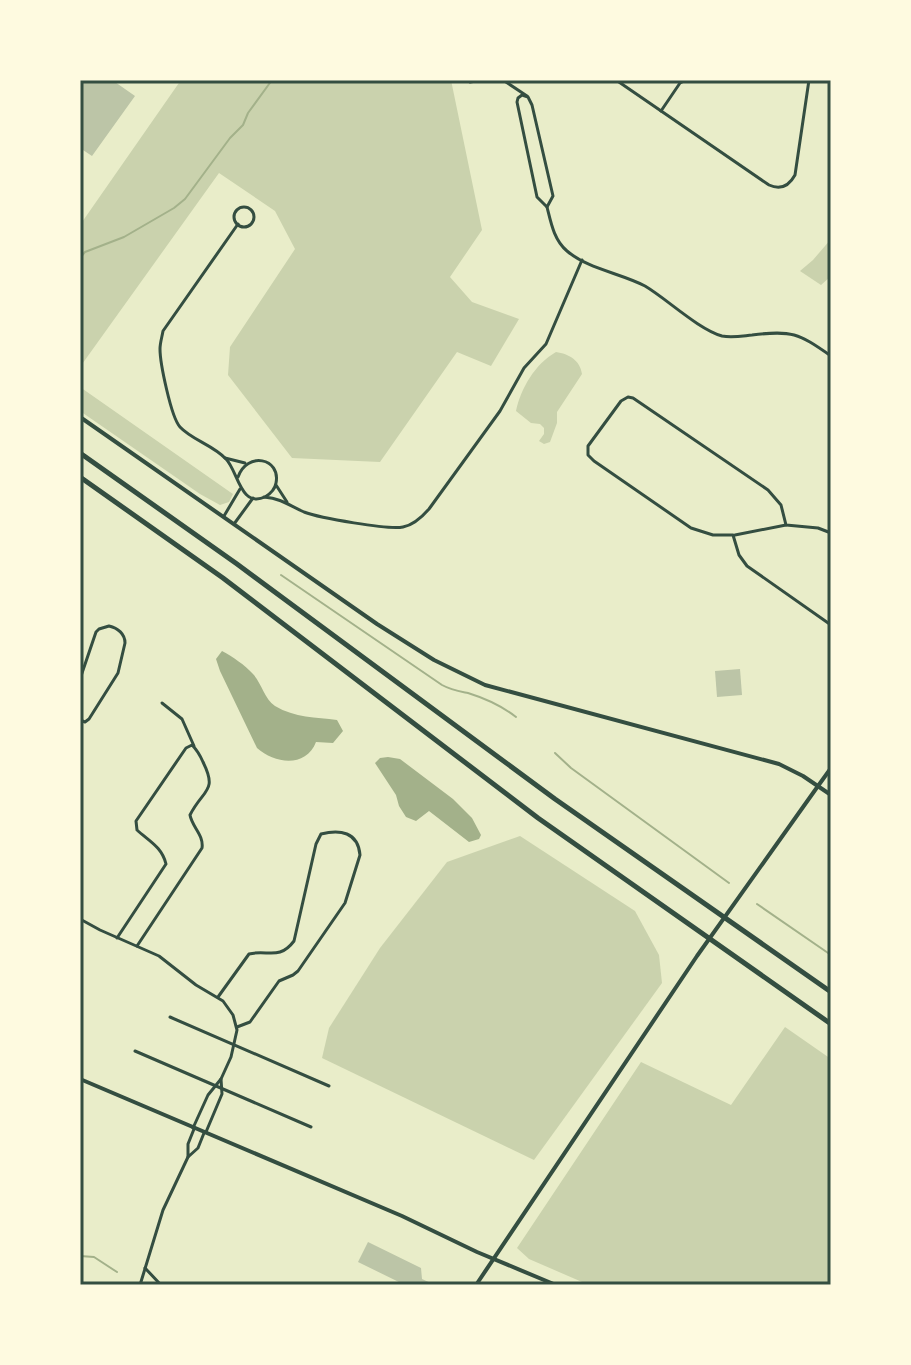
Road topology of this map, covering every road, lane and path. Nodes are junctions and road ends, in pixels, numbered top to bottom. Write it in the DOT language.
graph roads {
  1 [pos="482,80"];
  2 [pos="503,80"];
  3 [pos="616,80"];
  4 [pos="809,80"];
  5 [pos="682,81"];
  6 [pos="470,82"];
  7 [pos="513,86"];
  8 [pos="528,97"];
  9 [pos="517,99"];
  10 [pos="661,111"];
  11 [pos="547,207"];
  12 [pos="238,224"];
  13 [pos="582,260"];
  14 [pos="831,356"];
  15 [pos="80,417"];
  16 [pos="80,453"];
  17 [pos="225,458"];
  18 [pos="246,463"];
  19 [pos="80,477"];
  20 [pos="238,477"];
  21 [pos="276,485"];
  22 [pos="240,489"];
  23 [pos="264,497"];
  24 [pos="253,498"];
  25 [pos="287,502"];
  26 [pos="223,517"];
  27 [pos="234,524"];
  28 [pos="786,525"];
  29 [pos="831,533"];
  30 [pos="733,535"];
  31 [pos="831,625"];
  32 [pos="80,679"];
  33 [pos="162,703"];
  34 [pos="80,720"];
  35 [pos="194,746"];
  36 [pos="831,768"];
  37 [pos="818,786"];
  38 [pos="831,795"];
  39 [pos="80,919"];
  40 [pos="117,938"];
  41 [pos="137,946"];
  42 [pos="831,992"];
  43 [pos="218,997"];
  44 [pos="170,1017"];
  45 [pos="831,1024"];
  46 [pos="237,1027"];
  47 [pos="235,1045"];
  48 [pos="135,1051"];
  49 [pos="80,1079"];
  50 [pos="221,1079"];
  51 [pos="215,1085"];
  52 [pos="329,1086"];
  53 [pos="223,1089"];
  54 [pos="311,1127"];
  55 [pos="194,1129"];
  56 [pos="204,1133"];
  57 [pos="188,1157"];
  58 [pos="493,1258"];
  59 [pos="145,1268"];
  60 [pos="140,1285"];
  61 [pos="161,1285"];
  62 [pos="476,1285"];
  63 [pos="556,1285"];
  1 -- 6 [label="street"];
  2 -- 7 [label="street"];
  3 -- 10 [label="street"];
  4 -- 10 [label="street"];
  5 -- 10 [label="street"];
  7 -- 8 [label="street"];
  7 -- 9 [label="street"];
  8 -- 9 [label="street"];
  8 -- 11 [label="street"];
  9 -- 11 [label="street"];
  11 -- 13 [label="street"];
  12 -- 12 [label="street"];
  12 -- 17 [label="street"];
  13 -- 14 [label="street"];
  13 -- 25 [label="street"];
  15 -- 26 [label="street"];
  16 -- 42 [label="highway"];
  17 -- 18 [label="street"];
  17 -- 20 [label="street"];
  18 -- 20 [label="street"];
  18 -- 21 [label="street"];
  19 -- 45 [label="highway"];
  20 -- 22 [label="street"];
  21 -- 23 [label="street"];
  21 -- 25 [label="street"];
  22 -- 24 [label="street"];
  22 -- 26 [label="street"];
  23 -- 24 [label="street"];
  23 -- 25 [label="street"];
  24 -- 27 [label="street"];
  26 -- 27 [label="street"];
  27 -- 37 [label="street"];
  28 -- 29 [label="street"];
  28 -- 30 [label="street"];
  28 -- 30 [label="street"];
  30 -- 31 [label="street"];
  32 -- 34 [label="street"];
  33 -- 35 [label="street"];
  35 -- 40 [label="street"];
  35 -- 41 [label="street"];
  36 -- 37 [label="street"];
  37 -- 38 [label="street"];
  37 -- 58 [label="street"];
  39 -- 40 [label="street"];
  40 -- 41 [label="street"];
  41 -- 43 [label="street"];
  43 -- 46 [label="street"];
  43 -- 46 [label="street"];
  44 -- 47 [label="street"];
  46 -- 47 [label="street"];
  47 -- 50 [label="street"];
  47 -- 52 [label="street"];
  48 -- 51 [label="street"];
  49 -- 55 [label="street"];
  50 -- 51 [label="street"];
  50 -- 53 [label="street"];
  51 -- 53 [label="street"];
  51 -- 55 [label="street"];
  53 -- 54 [label="street"];
  53 -- 56 [label="street"];
  55 -- 56 [label="street"];
  55 -- 57 [label="street"];
  56 -- 57 [label="street"];
  56 -- 58 [label="street"];
  57 -- 59 [label="street"];
  58 -- 62 [label="street"];
  58 -- 63 [label="street"];
  59 -- 60 [label="street"];
  59 -- 61 [label="street"];
}
